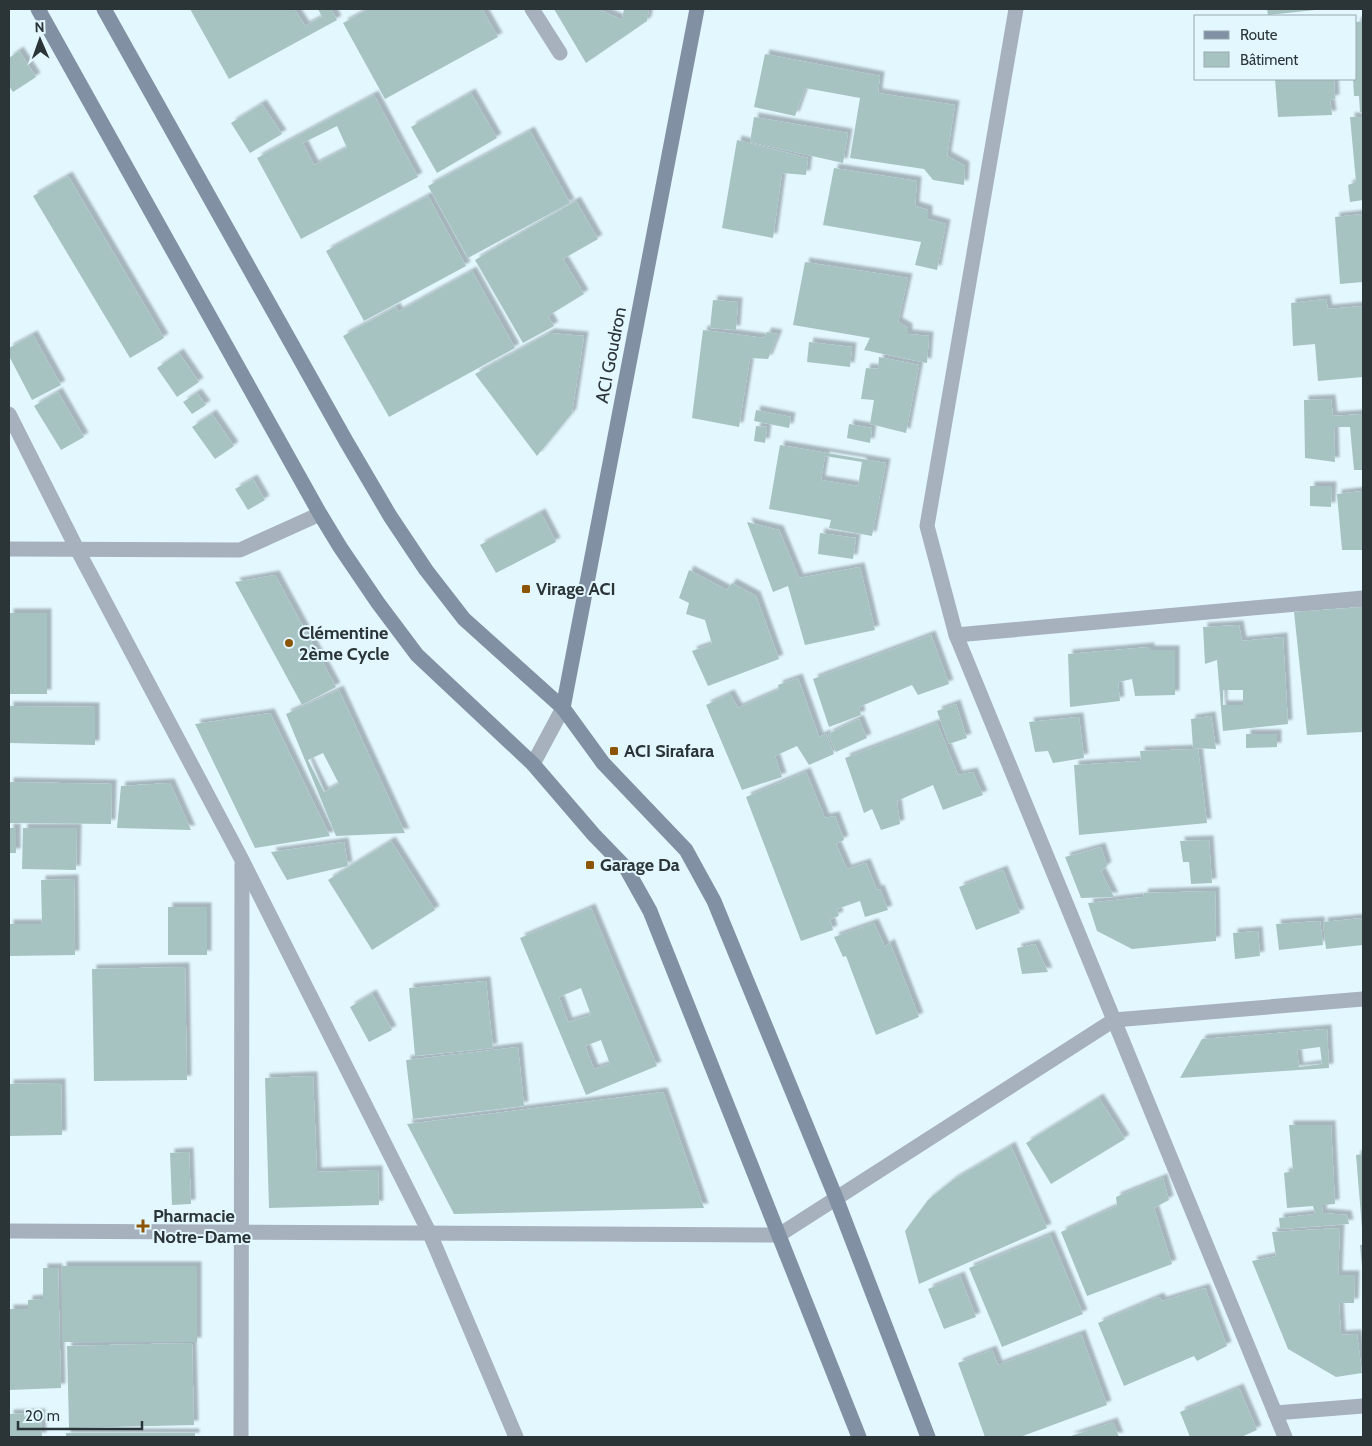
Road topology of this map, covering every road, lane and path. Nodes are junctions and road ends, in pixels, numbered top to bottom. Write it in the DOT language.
graph roads {
  1 [pos="38,9"];
  2 [pos="104,9"];
  3 [pos="532,9"];
  4 [pos="697,9"];
  5 [pos="1016,9"];
  6 [pos="560,52"];
  7 [pos="9,414"];
  8 [pos="320,514"];
  9 [pos="9,549"];
  10 [pos="76,549"];
  11 [pos="1363,598"];
  12 [pos="956,634"];
  13 [pos="563,708"];
  14 [pos="533,764"];
  15 [pos="242,860"];
  16 [pos="1363,999"];
  17 [pos="1114,1020"];
  18 [pos="836,1198"];
  19 [pos="9,1231"];
  20 [pos="242,1233"];
  21 [pos="430,1234"];
  22 [pos="779,1235"];
  23 [pos="1363,1406"];
  24 [pos="1275,1413"];
  25 [pos="241,1437"];
  26 [pos="516,1437"];
  27 [pos="860,1437"];
  28 [pos="928,1437"];
  29 [pos="1285,1437"];
  1 -- 8 [label="main road"];
  2 -- 13 [label="main road"];
  3 -- 6 [label="street"];
  4 -- 13 [label="main road, ACI Goudron"];
  5 -- 12 [label="street"];
  7 -- 10 [label="street"];
  8 -- 10 [label="street"];
  8 -- 14 [label="main road"];
  9 -- 10 [label="street"];
  10 -- 15 [label="street"];
  11 -- 12 [label="street"];
  12 -- 17 [label="street"];
  13 -- 14 [label="street"];
  13 -- 18 [label="main road"];
  14 -- 22 [label="main road"];
  15 -- 20 [label="street"];
  15 -- 21 [label="street"];
  16 -- 17 [label="street"];
  17 -- 18 [label="street"];
  17 -- 24 [label="street"];
  18 -- 22 [label="street"];
  18 -- 28 [label="main road"];
  19 -- 20 [label="street"];
  20 -- 21 [label="street"];
  20 -- 25 [label="street"];
  21 -- 22 [label="street"];
  21 -- 26 [label="street"];
  22 -- 27 [label="main road"];
  23 -- 24 [label="street"];
  24 -- 29 [label="street"];
}
